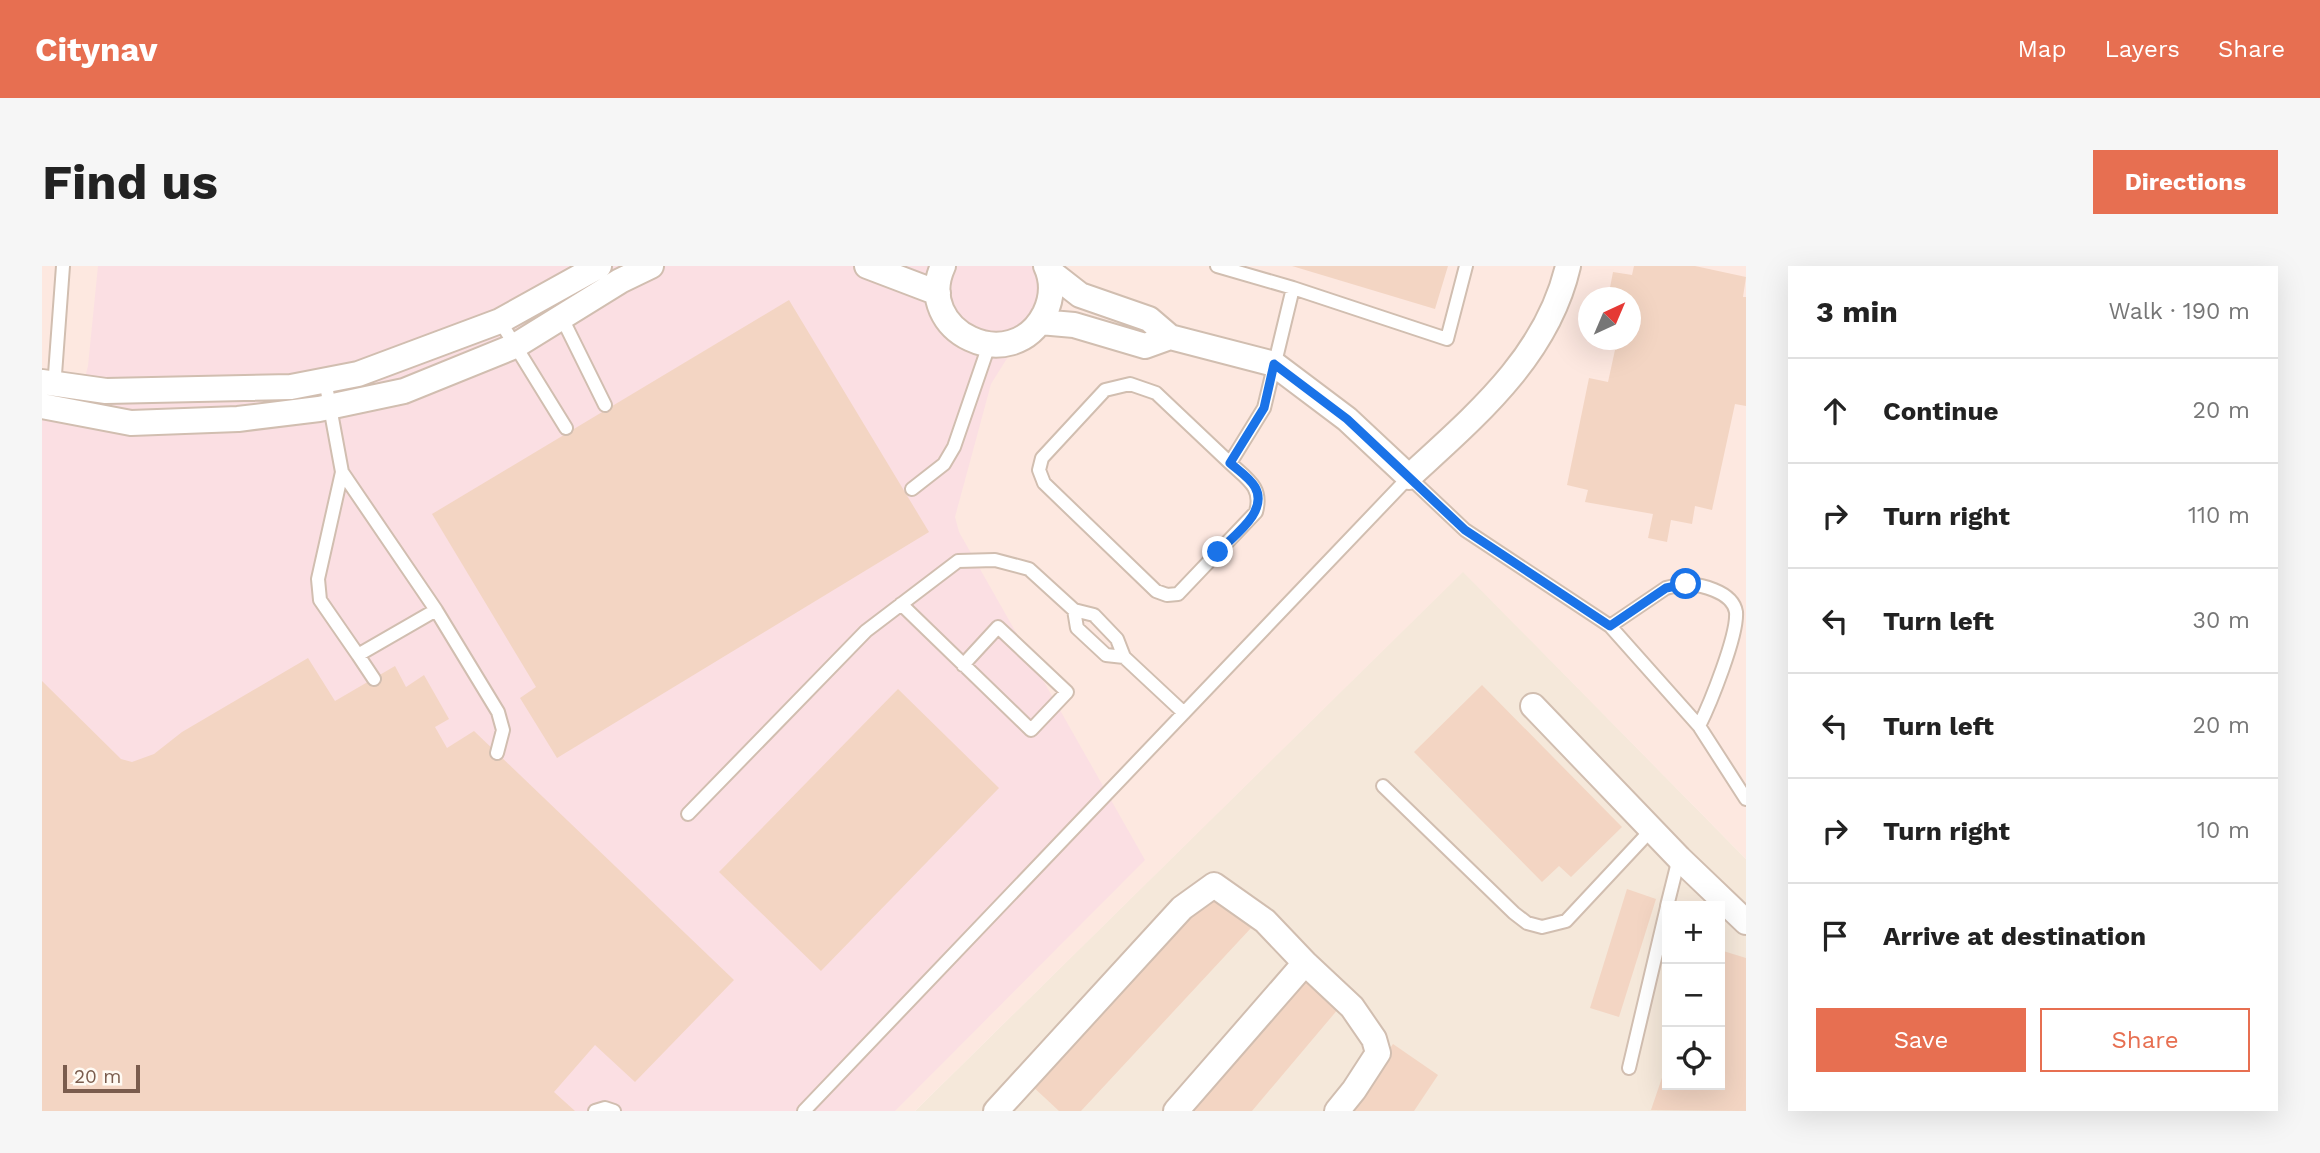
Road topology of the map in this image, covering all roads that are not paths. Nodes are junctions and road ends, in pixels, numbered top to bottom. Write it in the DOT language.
graph roads {
  1 [pos="63,266"];
  2 [pos="599,266"];
  3 [pos="651,266"];
  4 [pos="867,266"];
  5 [pos="943,266"];
  6 [pos="1217,266"];
  7 [pos="1466,266"];
  8 [pos="1568,266"];
  9 [pos="1047,268"];
  10 [pos="1293,288"];
  11 [pos="550,292"];
  12 [pos="938,293"];
  13 [pos="562,317"];
  14 [pos="500,321"];
  15 [pos="1040,322"];
  16 [pos="1170,337"];
  17 [pos="989,345"];
  18 [pos="515,346"];
  19 [pos="1274,364"];
  20 [pos="325,380"];
  21 [pos="48,394"];
  22 [pos="605,405"];
  23 [pos="330,407"];
  24 [pos="566,428"];
  25 [pos="1230,463"];
  26 [pos="342,472"];
  27 [pos="1409,477"];
  28 [pos="912,489"];
  29 [pos="901,604"];
  30 [pos="436,610"];
  31 [pos="1074,610"];
  32 [pos="1610,626"];
  33 [pos="358,655"];
  34 [pos="1124,657"];
  35 [pos="963,665"];
  36 [pos="374,679"];
  37 [pos="1533,706"];
  38 [pos="1184,713"];
  39 [pos="1699,726"];
  40 [pos="497,753"];
  41 [pos="1383,786"];
  42 [pos="1746,799"];
  43 [pos="688,814"];
  44 [pos="1653,829"];
  45 [pos="1679,858"];
  46 [pos="1668,901"];
  47 [pos="1746,922"];
  48 [pos="1662,927"];
  49 [pos="1305,963"];
  50 [pos="1629,1068"];
  51 [pos="595,1111"];
  52 [pos="614,1111"];
  53 [pos="804,1111"];
  54 [pos="996,1111"];
  55 [pos="1176,1111"];
  56 [pos="1337,1111"];
  1 -- 21 [label="lane"];
  2 -- 11 [label="street"];
  3 -- 13 [label="street"];
  4 -- 12 [label="street"];
  5 -- 12 [label="street"];
  6 -- 10 [label="lane"];
  7 -- 10 [label="lane"];
  8 -- 27 [label="street"];
  9 -- 15 [label="street"];
  9 -- 16 [label="street"];
  10 -- 19 [label="lane"];
  11 -- 13 [label="lane"];
  11 -- 14 [label="street"];
  12 -- 17 [label="street"];
  13 -- 18 [label="street"];
  13 -- 22 [label="lane"];
  14 -- 18 [label="lane"];
  14 -- 20 [label="street"];
  15 -- 16 [label="street"];
  15 -- 17 [label="street"];
  16 -- 19 [label="street"];
  17 -- 28 [label="lane"];
  18 -- 23 [label="street"];
  18 -- 24 [label="lane"];
  19 -- 25 [label="lane"];
  19 -- 27 [label="street"];
  20 -- 21 [label="street"];
  20 -- 23 [label="lane"];
  21 -- 23 [label="street"];
  23 -- 26 [label="lane"];
  25 -- 25 [label="lane"];
  26 -- 30 [label="lane"];
  26 -- 33 [label="lane"];
  27 -- 32 [label="lane"];
  27 -- 38 [label="lane"];
  29 -- 31 [label="lane"];
  29 -- 35 [label="lane"];
  29 -- 43 [label="lane"];
  30 -- 33 [label="lane"];
  30 -- 40 [label="lane"];
  31 -- 34 [label="lane"];
  31 -- 34 [label="lane"];
  32 -- 39 [label="lane"];
  32 -- 39 [label="lane"];
  33 -- 36 [label="lane"];
  34 -- 38 [label="lane"];
  35 -- 35 [label="lane"];
  37 -- 44 [label="street"];
  38 -- 53 [label="lane"];
  39 -- 42 [label="lane"];
  41 -- 44 [label="lane"];
  44 -- 45 [label="street"];
  45 -- 46 [label="lane"];
  45 -- 47 [label="street"];
  48 -- 50 [label="lane"];
  49 -- 54 [label="street"];
  49 -- 55 [label="street"];
  49 -- 56 [label="street"];
  51 -- 52 [label="lane"];
}
